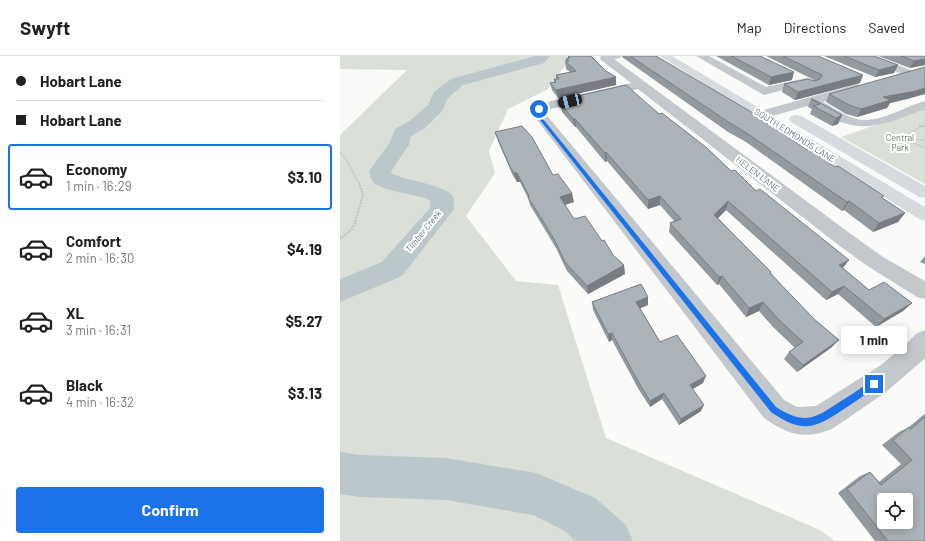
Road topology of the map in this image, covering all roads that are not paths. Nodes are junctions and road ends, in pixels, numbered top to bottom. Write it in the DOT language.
graph roads {
  1 [pos="616,56"];
  2 [pos="665,56"];
  3 [pos="687,56"];
  4 [pos="701,56"];
  5 [pos="865,56"];
  6 [pos="793,75"];
  7 [pos="888,79"];
  8 [pos="806,81"];
  9 [pos="639,85"];
  10 [pos="868,85"];
  11 [pos="835,95"];
  12 [pos="812,101"];
  13 [pos="925,105"];
  14 [pos="780,110"];
  15 [pos="762,116"];
  16 [pos="925,193"];
  17 [pos="925,215"];
  18 [pos="925,291"];
  19 [pos="925,340"];
  1 -- 9 [label="street, HELEN LANE"];
  2 -- 15 [label="main road, SOUTH EDMONDS LANE"];
  3 -- 14 [label="main road, SOUTH EDMONDS LANE"];
  4 -- 8 [label="street"];
  5 -- 7 [label="street"];
  6 -- 8 [label="street"];
  8 -- 11 [label="street"];
  9 -- 18 [label="street, HELEN LANE"];
  9 -- 19 [label="street"];
  10 -- 11 [label="street"];
  11 -- 12 [label="street"];
  12 -- 13 [label="street"];
  12 -- 14 [label="street"];
  14 -- 15 [label="street"];
  14 -- 16 [label="main road, SOUTH EDMONDS LANE"];
  15 -- 17 [label="main road, SOUTH EDMONDS LANE"];
}
